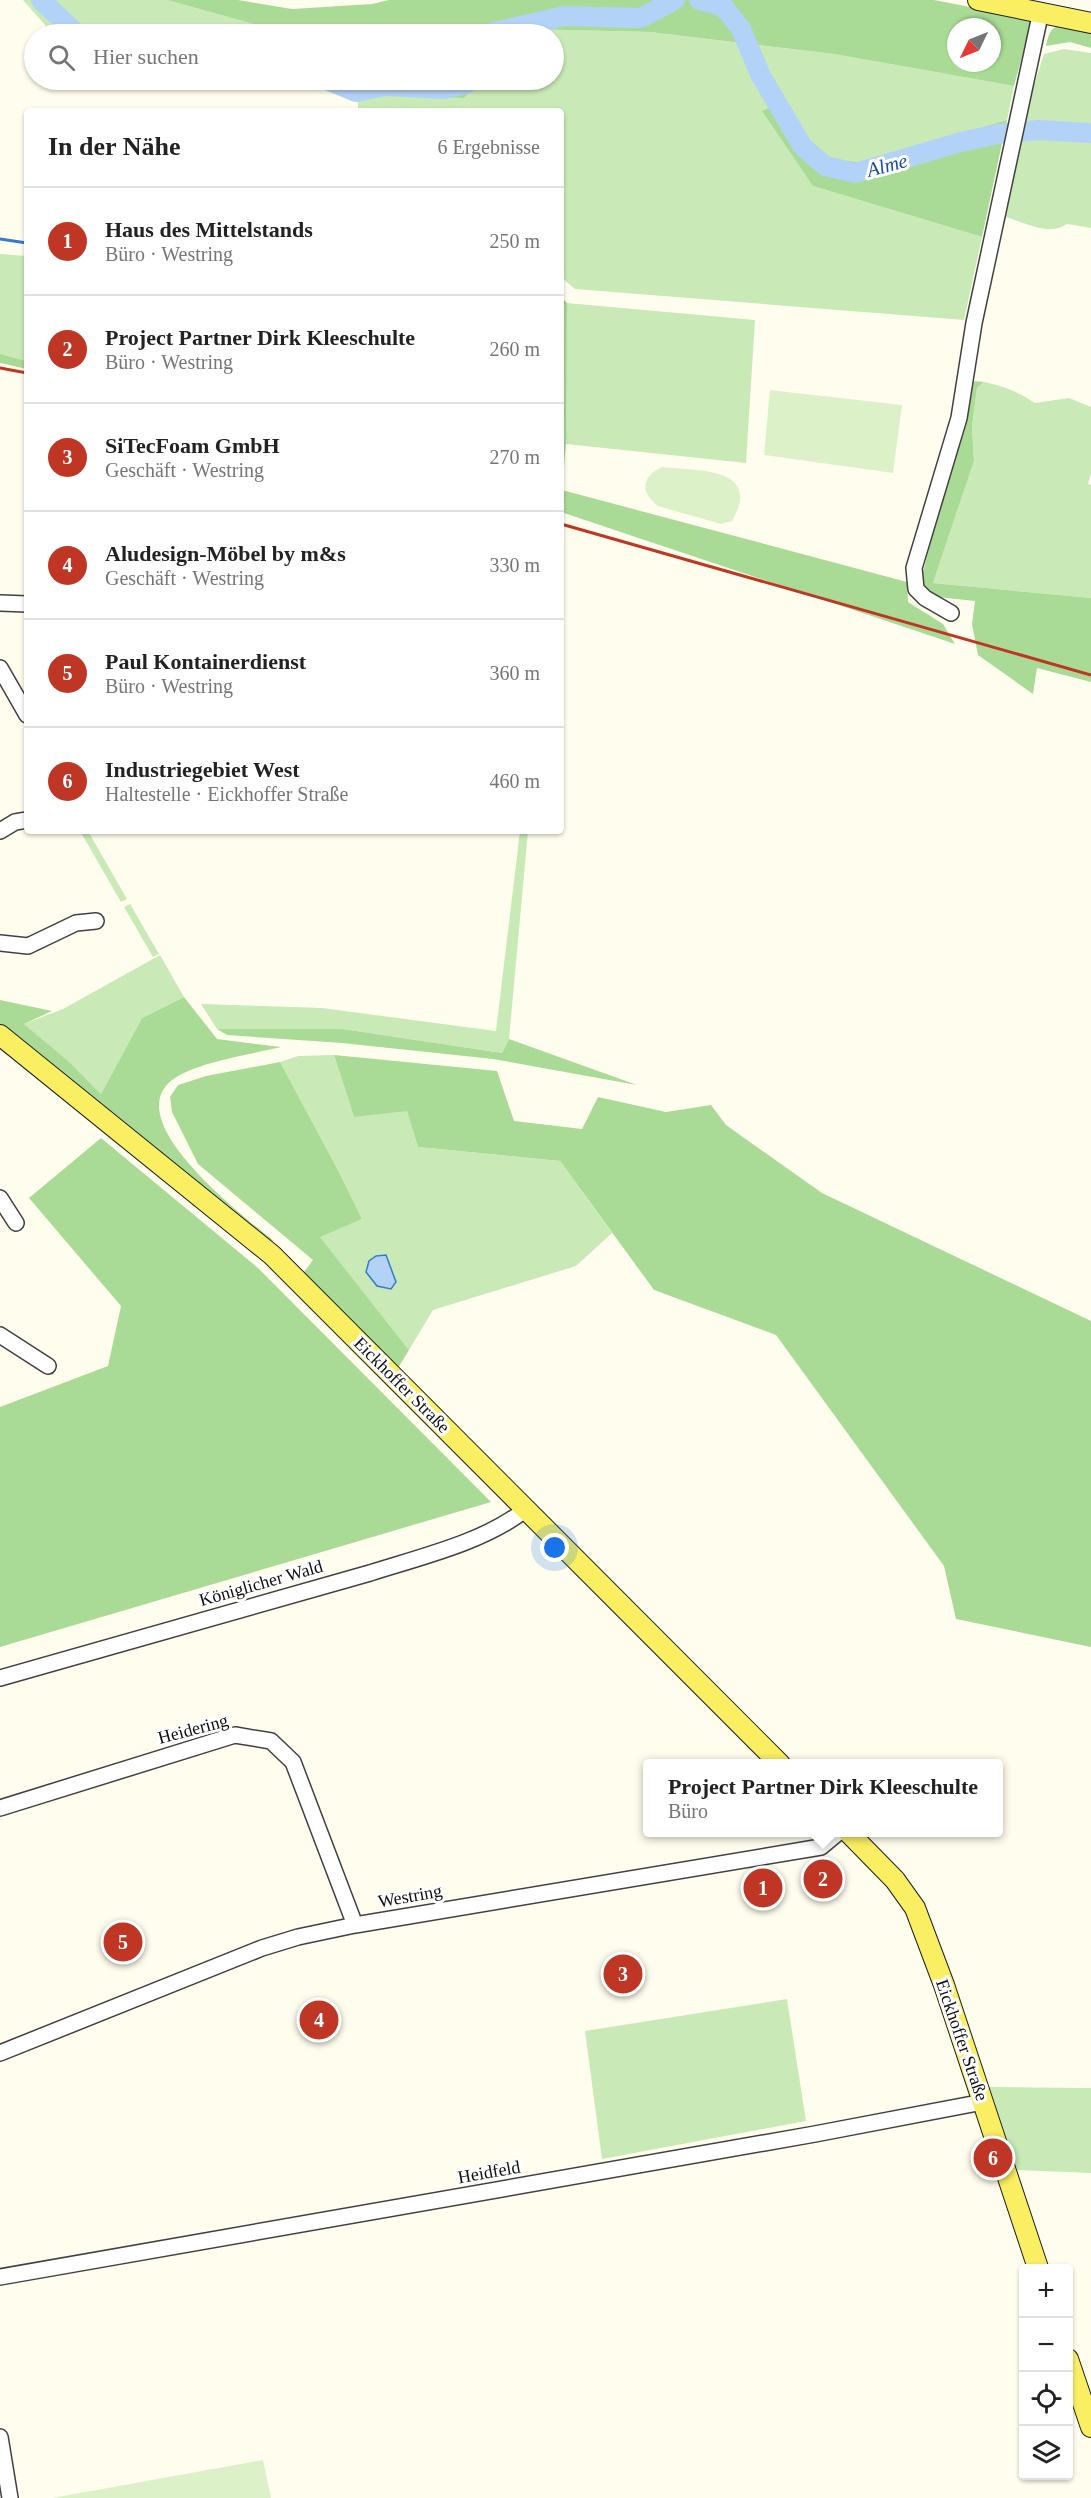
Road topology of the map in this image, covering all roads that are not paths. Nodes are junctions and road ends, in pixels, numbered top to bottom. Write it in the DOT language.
graph roads {
  1 [pos="978,0"];
  2 [pos="1041,11"];
  3 [pos="1091,23"];
  4 [pos="0,603"];
  5 [pos="24,604"];
  6 [pos="951,613"];
  7 [pos="0,668"];
  8 [pos="24,710"];
  9 [pos="24,820"];
  10 [pos="0,831"];
  11 [pos="96,921"];
  12 [pos="0,943"];
  13 [pos="0,1035"];
  14 [pos="0,1198"];
  15 [pos="16,1223"];
  16 [pos="0,1335"];
  17 [pos="48,1366"];
  18 [pos="526,1509"];
  19 [pos="0,1678"];
  20 [pos="775,1759"];
  21 [pos="0,1808"];
  22 [pos="834,1837"];
  23 [pos="852,1837"];
  24 [pos="355,1925"];
  25 [pos="0,2053"];
  26 [pos="983,2102"];
  27 [pos="1037,2264"];
  28 [pos="0,2277"];
  29 [pos="1072,2372"];
  30 [pos="1091,2427"];
  31 [pos="0,2437"];
  32 [pos="10,2498"];
  1 -- 2 [label="main road"];
  2 -- 3 [label="main road"];
  2 -- 6 [label="street"];
  4 -- 5 [label="street"];
  7 -- 8 [label="street"];
  9 -- 10 [label="street"];
  11 -- 12 [label="street"];
  13 -- 18 [label="main road, Eickhoffer Straße"];
  14 -- 15 [label="street"];
  16 -- 17 [label="street"];
  18 -- 19 [label="street, Königlicher Wald"];
  18 -- 20 [label="main road, Eickhoffer Straße"];
  21 -- 24 [label="street, Heidering"];
  22 -- 24 [label="street, Westring"];
  23 -- 26 [label="main road, Eickhoffer Straße"];
  24 -- 25 [label="street, Westring"];
  26 -- 27 [label="main road, Eickhoffer Straße"];
  26 -- 28 [label="street, Heidfeld"];
  29 -- 30 [label="main road"];
  31 -- 32 [label="street"];
}
